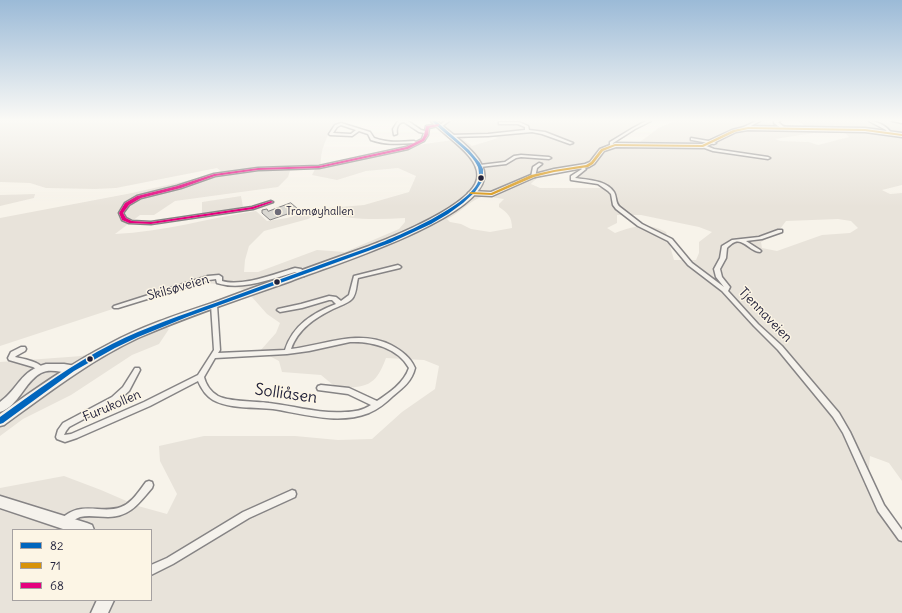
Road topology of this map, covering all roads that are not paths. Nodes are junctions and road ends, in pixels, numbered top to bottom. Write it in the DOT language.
graph roads {
  1 [pos="398,150"];
  2 [pos="464,150"];
  3 [pos="603,150"];
  4 [pos="712,150"];
  5 [pos="549,158"];
  6 [pos="768,158"];
  7 [pos="540,164"];
  8 [pos="480,166"];
  9 [pos="582,167"];
  10 [pos="533,176"];
  11 [pos="473,192"];
  12 [pos="271,202"];
  13 [pos="780,231"];
  14 [pos="741,240"];
  15 [pos="758,251"];
  16 [pos="398,267"];
  17 [pos="304,274"];
  18 [pos="724,290"];
  19 [pos="340,304"];
  20 [pos="214,305"];
  21 [pos="116,307"];
  22 [pos="280,310"];
  23 [pos="23,349"];
  24 [pos="287,352"];
  25 [pos="215,356"];
  26 [pos="40,368"];
  27 [pos="137,370"];
  28 [pos="58,372"];
  29 [pos="200,377"];
  30 [pos="322,388"];
  31 [pos="378,405"];
  32 [pos="0,408"];
  33 [pos="0,421"];
  34 [pos="149,485"];
  35 [pos="292,494"];
  36 [pos="0,502"];
  37 [pos="64,522"];
  38 [pos="84,529"];
  39 [pos="902,537"];
  40 [pos="152,570"];
  41 [pos="105,601"];
  42 [pos="99,613"];
  1 -- 12 [label="street"];
  2 -- 8 [label="main road"];
  3 -- 9 [label="main road"];
  4 -- 6 [label="street"];
  5 -- 8 [label="street"];
  7 -- 10 [label="street"];
  8 -- 11 [label="main road"];
  9 -- 10 [label="main road"];
  9 -- 18 [label="street, Tjennaveien"];
  10 -- 11 [label="main road"];
  11 -- 17 [label="main road, Skilsøveien"];
  13 -- 14 [label="street"];
  14 -- 15 [label="street"];
  14 -- 18 [label="street"];
  16 -- 19 [label="street"];
  17 -- 20 [label="main road, Skilsøveien"];
  17 -- 21 [label="street, Skilsøveien"];
  18 -- 39 [label="street, Tjennaveien"];
  19 -- 22 [label="street"];
  19 -- 24 [label="street"];
  20 -- 25 [label="street, Furukollen"];
  20 -- 28 [label="main road, Skilsøveien"];
  23 -- 26 [label="street"];
  24 -- 25 [label="street, Solliåsen"];
  24 -- 31 [label="street, Solliåsen"];
  25 -- 29 [label="street, Furukollen"];
  26 -- 28 [label="main road"];
  26 -- 32 [label="main road"];
  27 -- 29 [label="street, Furukollen"];
  28 -- 33 [label="main road, Skilsøveien"];
  29 -- 31 [label="street, Solliåsen"];
  30 -- 31 [label="street, Solliåsen"];
  34 -- 37 [label="street"];
  35 -- 40 [label="street"];
  36 -- 37 [label="main road"];
  37 -- 38 [label="main road"];
  41 -- 42 [label="main road"];
}
